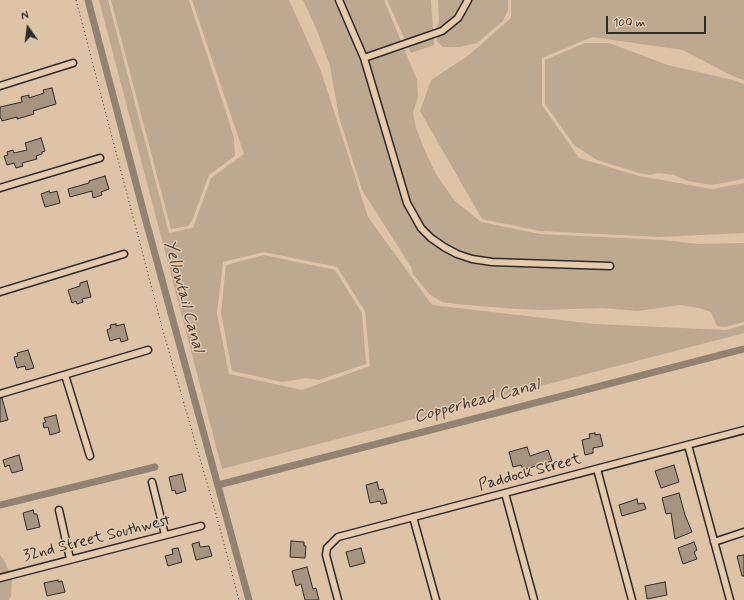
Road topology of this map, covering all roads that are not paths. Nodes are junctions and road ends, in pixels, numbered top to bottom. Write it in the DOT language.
graph roads {
  1 [pos="339,0"];
  2 [pos="468,0"];
  3 [pos="364,58"];
  4 [pos="73,63"];
  5 [pos="0,86"];
  6 [pos="100,158"];
  7 [pos="0,188"];
  8 [pos="124,254"];
  9 [pos="610,266"];
  10 [pos="0,292"];
  11 [pos="148,350"];
  12 [pos="65,375"];
  13 [pos="0,394"];
  14 [pos="744,430"];
  15 [pos="688,445"];
  16 [pos="90,456"];
  17 [pos="597,469"];
  18 [pos="152,482"];
  19 [pos="505,493"];
  20 [pos="59,510"];
  21 [pos="413,517"];
  22 [pos="201,526"];
  23 [pos="744,532"];
  24 [pos="165,535"];
  25 [pos="714,542"];
  26 [pos="70,559"];
  27 [pos="0,578"];
  28 [pos="338,600"];
  29 [pos="436,600"];
  30 [pos="534,600"];
  31 [pos="632,600"];
  32 [pos="730,600"];
  1 -- 3 [label="street"];
  2 -- 3 [label="street"];
  3 -- 9 [label="street"];
  4 -- 5 [label="street"];
  6 -- 7 [label="street"];
  8 -- 10 [label="street"];
  11 -- 12 [label="street"];
  12 -- 13 [label="street"];
  12 -- 16 [label="street"];
  14 -- 15 [label="street, Paddock Street"];
  15 -- 17 [label="street, Paddock Street"];
  15 -- 25 [label="street"];
  17 -- 19 [label="street, Paddock Street"];
  17 -- 31 [label="street"];
  18 -- 24 [label="street"];
  19 -- 21 [label="street, Paddock Street"];
  19 -- 30 [label="street"];
  20 -- 26 [label="street"];
  21 -- 28 [label="street, Paddock Street"];
  21 -- 29 [label="street"];
  22 -- 24 [label="street, 32nd Street Southwest"];
  23 -- 25 [label="street"];
  24 -- 26 [label="street, 32nd Street Southwest"];
  25 -- 32 [label="street"];
  26 -- 27 [label="street, 32nd Street Southwest"];
}
